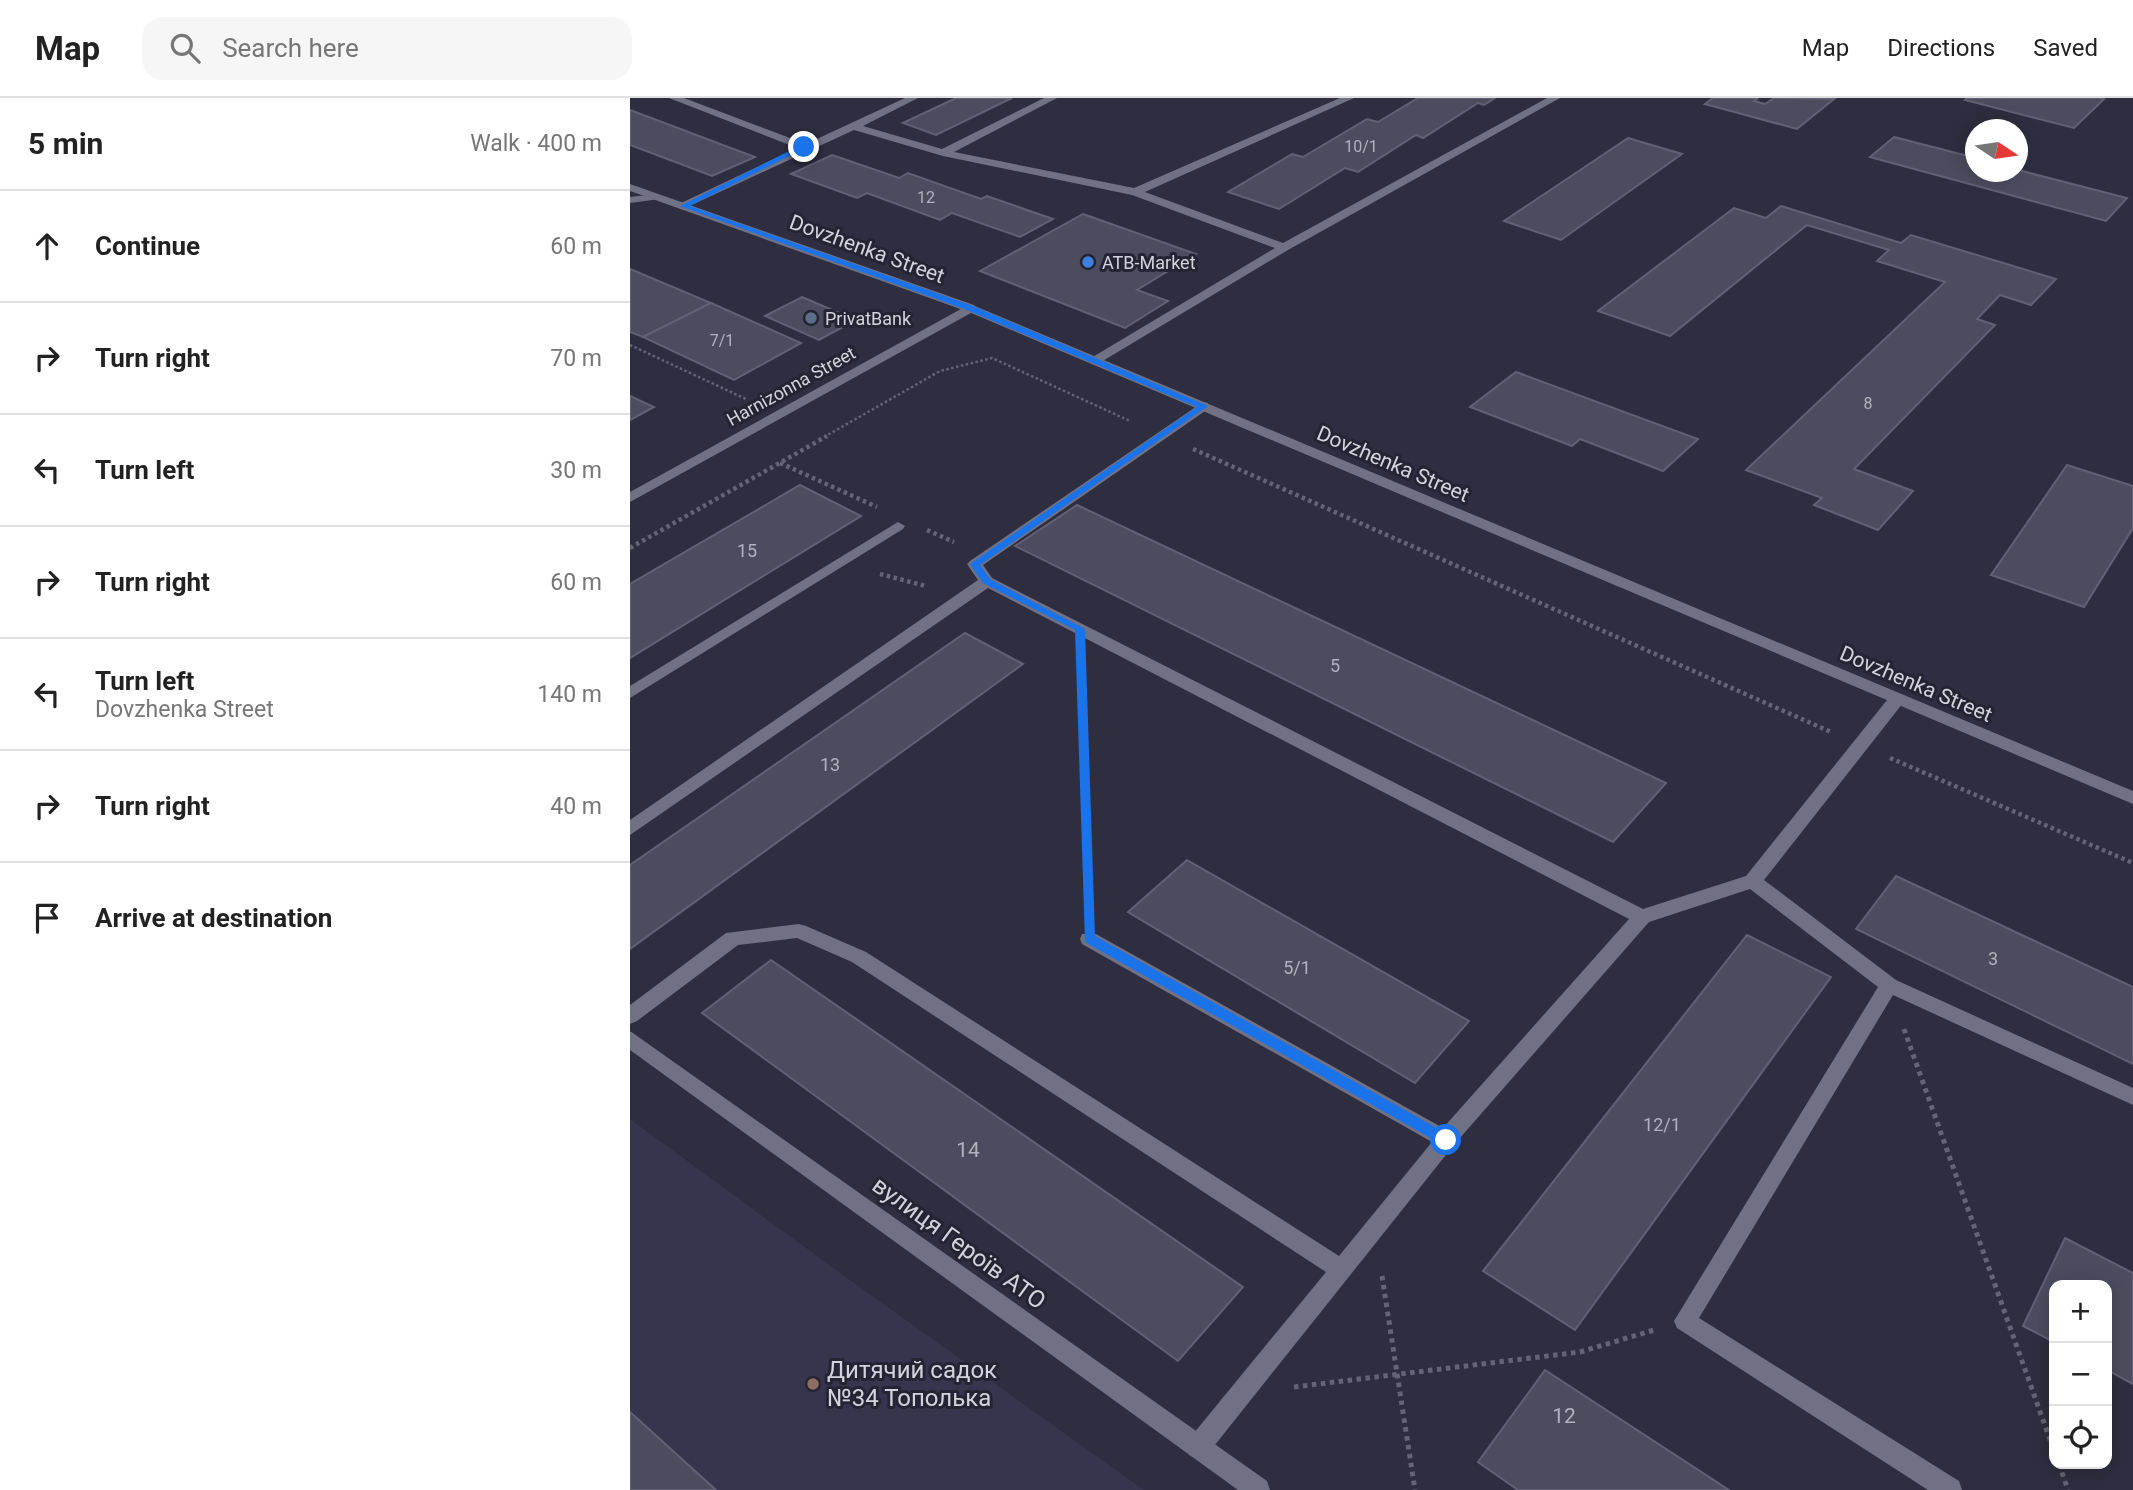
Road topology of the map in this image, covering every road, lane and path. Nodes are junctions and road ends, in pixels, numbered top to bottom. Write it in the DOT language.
graph roads {
  1 [pos="674,98"];
  2 [pos="913,98"];
  3 [pos="1052,98"];
  4 [pos="1349,98"];
  5 [pos="1555,98"];
  6 [pos="853,126"];
  7 [pos="804,147"];
  8 [pos="943,153"];
  9 [pos="630,187"];
  10 [pos="1135,192"];
  11 [pos="656,197"];
  12 [pos="630,200"];
  13 [pos="683,206"];
  14 [pos="1284,247"];
  15 [pos="970,308"];
  16 [pos="630,345"];
  17 [pos="1096,361"];
  18 [pos="753,403"];
  19 [pos="1203,406"];
  20 [pos="1161,435"];
  21 [pos="630,498"];
  22 [pos="898,526"];
  23 [pos="630,548"];
  24 [pos="839,562"];
  25 [pos="987,581"];
  26 [pos="964,597"];
  27 [pos="1080,629"];
  28 [pos="630,693"];
  29 [pos="1897,699"];
  30 [pos="1860,745"];
  31 [pos="2133,798"];
  32 [pos="630,829"];
  33 [pos="2133,863"];
  34 [pos="1753,881"];
  35 [pos="1642,917"];
  36 [pos="1089,939"];
  37 [pos="1889,985"];
  38 [pos="630,1016"];
  39 [pos="630,1039"];
  40 [pos="2133,1097"];
  41 [pos="1446,1140"];
  42 [pos="1375,1228"];
  43 [pos="1341,1270"];
  44 [pos="1685,1321"];
  45 [pos="1398,1376"];
  46 [pos="1242,1393"];
  47 [pos="2049,1437"];
  48 [pos="1199,1447"];
  49 [pos="2061,1469"];
  50 [pos="1258,1490"];
  51 [pos="1415,1490"];
  52 [pos="1950,1490"];
  53 [pos="2068,1490"];
  1 -- 7 [label="street"];
  2 -- 6 [label="street"];
  3 -- 8 [label="street"];
  4 -- 10 [label="street"];
  5 -- 14 [label="street"];
  6 -- 7 [label="street"];
  6 -- 8 [label="street"];
  7 -- 13 [label="street"];
  8 -- 10 [label="street"];
  9 -- 11 [label="street, Dovzhenka Street"];
  10 -- 14 [label="street"];
  11 -- 12 [label="street"];
  11 -- 13 [label="street, Dovzhenka Street"];
  13 -- 15 [label="street, Dovzhenka Street"];
  14 -- 17 [label="street"];
  15 -- 17 [label="street, Dovzhenka Street"];
  15 -- 21 [label="street, Harnizonna Street"];
  16 -- 18 [label="path"];
  17 -- 19 [label="street, Dovzhenka Street"];
  19 -- 20 [label="street"];
  19 -- 29 [label="street, Dovzhenka Street"];
  20 -- 23 [label="path"];
  20 -- 25 [label="street"];
  20 -- 30 [label="path"];
  22 -- 24 [label="street"];
  24 -- 26 [label="path"];
  24 -- 28 [label="street"];
  25 -- 26 [label="street"];
  25 -- 27 [label="street"];
  26 -- 32 [label="street"];
  27 -- 35 [label="street"];
  27 -- 36 [label="path"];
  29 -- 30 [label="street"];
  29 -- 31 [label="street, Dovzhenka Street"];
  30 -- 33 [label="path"];
  30 -- 34 [label="street"];
  34 -- 35 [label="street"];
  34 -- 37 [label="street"];
  35 -- 41 [label="street"];
  36 -- 41 [label="street"];
  37 -- 40 [label="street"];
  37 -- 44 [label="street"];
  37 -- 47 [label="path"];
  38 -- 43 [label="street"];
  39 -- 48 [label="street, вулиця Героїв АТО"];
  41 -- 42 [label="street"];
  42 -- 43 [label="street"];
  42 -- 45 [label="path"];
  43 -- 46 [label="street"];
  44 -- 45 [label="path"];
  44 -- 52 [label="street"];
  45 -- 46 [label="path"];
  45 -- 51 [label="path"];
  46 -- 48 [label="street"];
  48 -- 50 [label="street, вулиця Героїв АТО"];
  49 -- 53 [label="path"];
}
